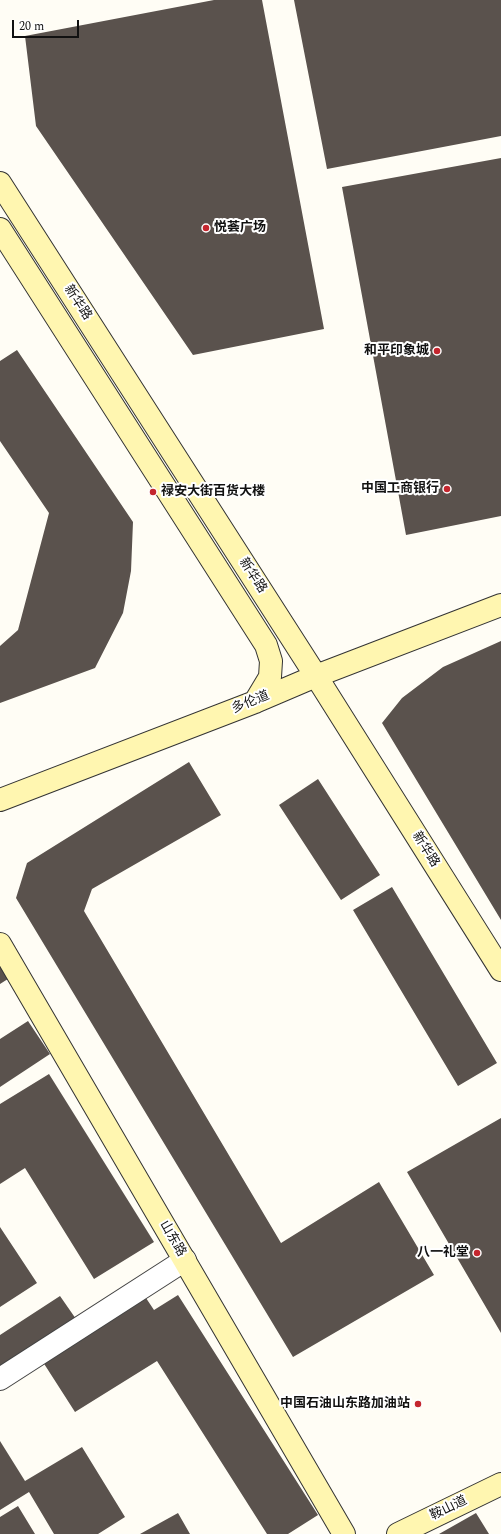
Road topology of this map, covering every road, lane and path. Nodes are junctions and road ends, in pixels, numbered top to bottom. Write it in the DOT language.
graph roads {
  1 [pos="0,183"];
  2 [pos="0,229"];
  3 [pos="501,605"];
  4 [pos="316,676"];
  5 [pos="256,702"];
  6 [pos="0,800"];
  7 [pos="0,944"];
  8 [pos="501,970"];
  9 [pos="185,1260"];
  10 [pos="0,1379"];
  11 [pos="501,1484"];
  12 [pos="344,1534"];
  13 [pos="398,1534"];
  1 -- 4 [label="street, 新华路"];
  2 -- 5 [label="street, 新华路"];
  3 -- 4 [label="street, 多伦道"];
  4 -- 5 [label="street, 多伦道"];
  4 -- 8 [label="street, 新华路"];
  5 -- 6 [label="street, 多伦道"];
  7 -- 9 [label="street, 山东路"];
  9 -- 10 [label="street"];
  9 -- 12 [label="street, 山东路"];
  11 -- 13 [label="street, 鞍山道"];
}
